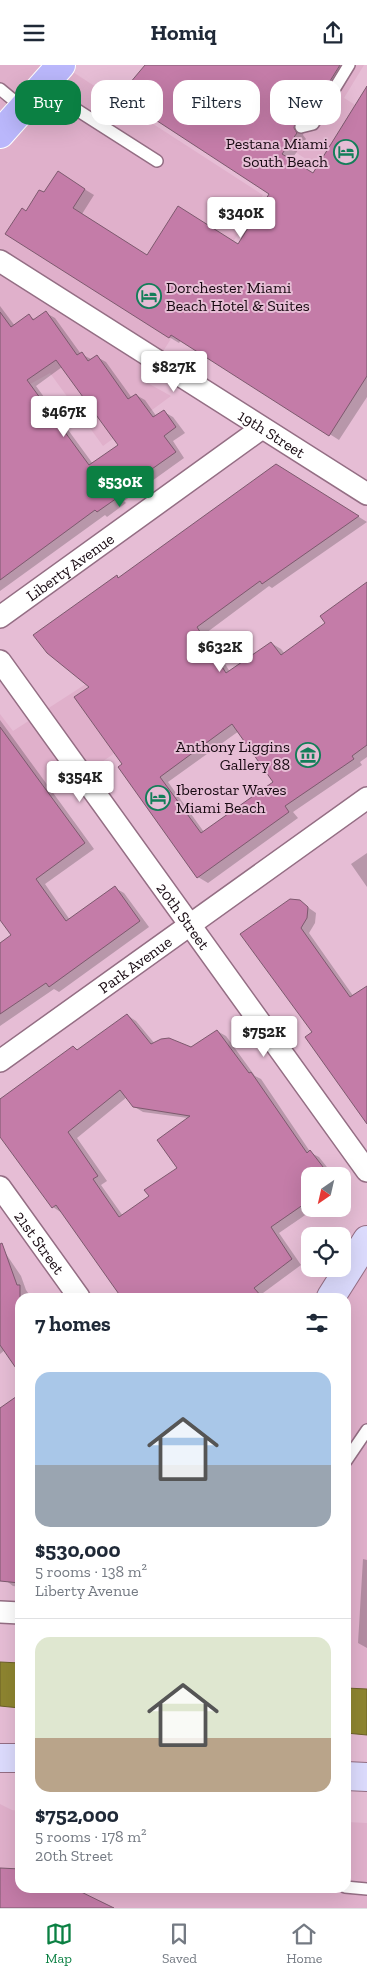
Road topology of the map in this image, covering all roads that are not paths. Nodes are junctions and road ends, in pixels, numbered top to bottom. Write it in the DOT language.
graph roads {
  1 [pos="61,65"];
  2 [pos="349,65"];
  3 [pos="47,80"];
  4 [pos="0,89"];
  5 [pos="15,101"];
  6 [pos="81,113"];
  7 [pos="15,117"];
  8 [pos="301,127"];
  9 [pos="0,133"];
  10 [pos="157,161"];
  11 [pos="0,261"];
  12 [pos="262,428"];
  13 [pos="366,490"];
  14 [pos="0,617"];
  15 [pos="0,661"];
  16 [pos="367,798"];
  17 [pos="190,925"];
  18 [pos="0,1061"];
  19 [pos="367,1171"];
  20 [pos="0,1187"];
  21 [pos="367,1240"];
  22 [pos="76,1293"];
  23 [pos="334,1293"];
  24 [pos="367,1429"];
  25 [pos="351,1453"];
  26 [pos="0,1611"];
  27 [pos="15,1612"];
  28 [pos="0,1758"];
  29 [pos="15,1759"];
  30 [pos="351,1776"];
  31 [pos="367,1777"];
  32 [pos="351,1888"];
  33 [pos="367,1889"];
  1 -- 3 [label="main road"];
  2 -- 8 [label="lane"];
  4 -- 5 [label="lane"];
  6 -- 10 [label="lane"];
  7 -- 9 [label="main road"];
  11 -- 12 [label="street, 19th Street"];
  12 -- 13 [label="street, 19th Street"];
  12 -- 14 [label="street, Liberty Avenue"];
  15 -- 17 [label="street, 20th Street"];
  16 -- 17 [label="street, Park Avenue"];
  17 -- 18 [label="street, Park Avenue"];
  17 -- 19 [label="street, 20th Street"];
  20 -- 22 [label="street, 21st Street"];
  21 -- 23 [label="main road"];
  24 -- 25 [label="lane"];
  26 -- 27 [label="street"];
  28 -- 29 [label="main road"];
  30 -- 31 [label="main road"];
  32 -- 33 [label="lane"];
}
